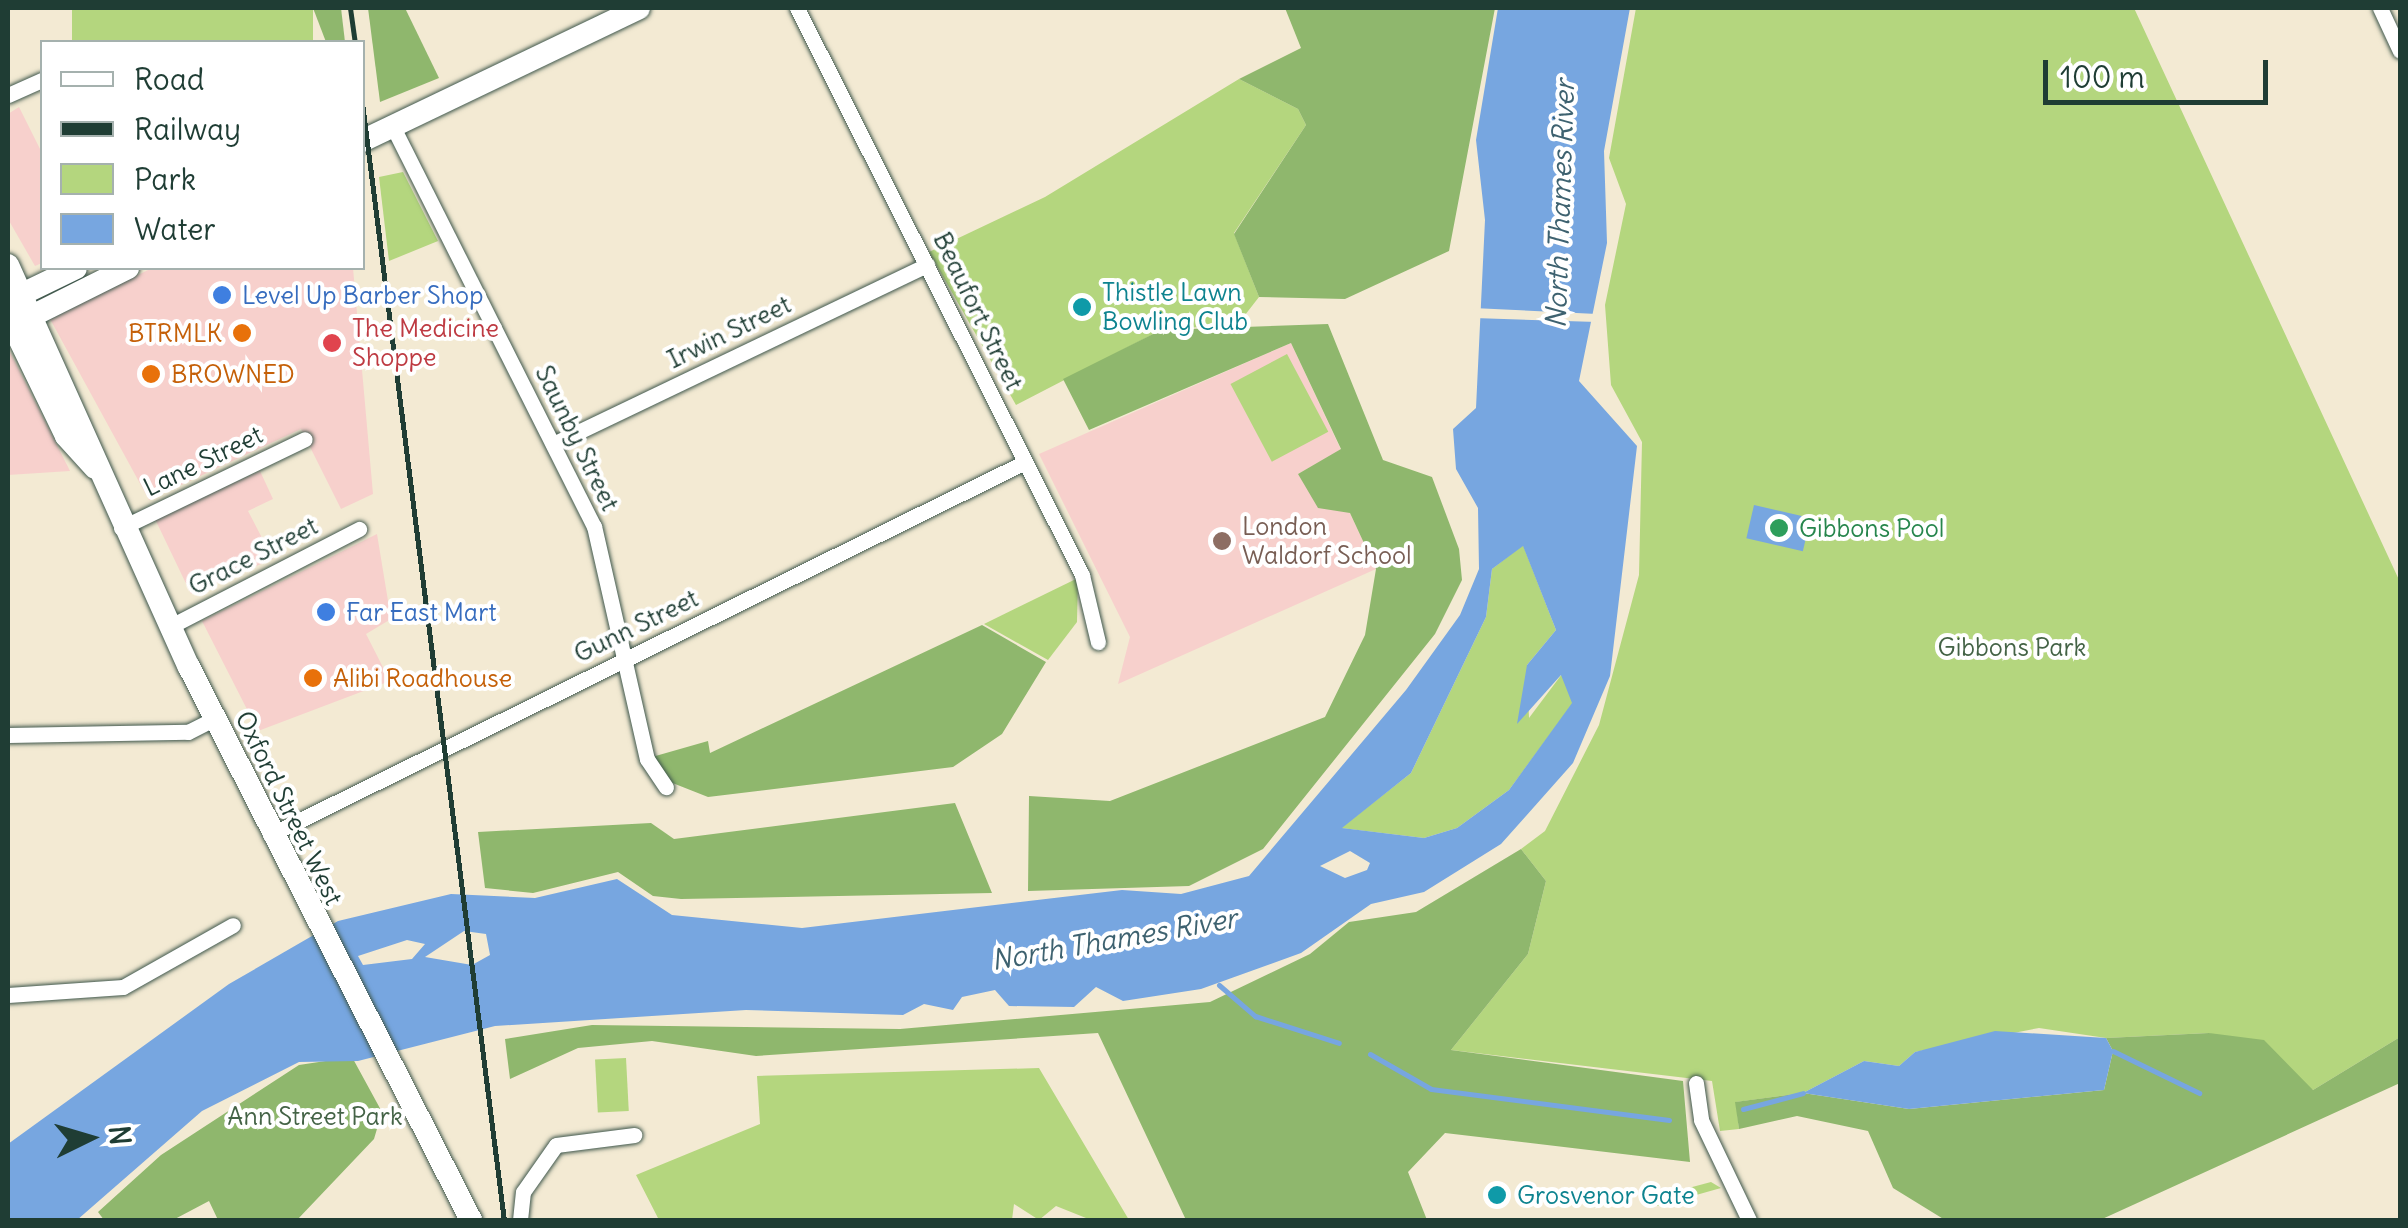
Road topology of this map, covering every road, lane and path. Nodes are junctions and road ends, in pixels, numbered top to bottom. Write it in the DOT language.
graph roads {
  1 [pos="639,8"];
  2 [pos="797,8"];
  3 [pos="2380,8"];
  4 [pos="2400,51"];
  5 [pos="40,81"];
  6 [pos="8,95"];
  7 [pos="394,129"];
  8 [pos="365,140"];
  9 [pos="8,265"];
  10 [pos="928,265"];
  11 [pos="72,270"];
  12 [pos="124,270"];
  13 [pos="15,298"];
  14 [pos="15,322"];
  15 [pos="305,440"];
  16 [pos="553,444"];
  17 [pos="1025,462"];
  18 [pos="122,528"];
  19 [pos="359,529"];
  20 [pos="170,626"];
  21 [pos="1098,642"];
  22 [pos="627,659"];
  23 [pos="214,719"];
  24 [pos="8,736"];
  25 [pos="666,786"];
  26 [pos="270,835"];
  27 [pos="233,925"];
  28 [pos="8,995"];
  29 [pos="1696,1083"];
  30 [pos="634,1135"];
  31 [pos="471,1220"];
  32 [pos="520,1220"];
  33 [pos="1749,1220"];
  1 -- 7 [label="main road"];
  2 -- 10 [label="street, Beaufort Street"];
  3 -- 4 [label="street"];
  5 -- 6 [label="street"];
  7 -- 8 [label="main road"];
  7 -- 16 [label="street, Saunby Street"];
  9 -- 13 [label="main road, Oxford Street West"];
  10 -- 16 [label="street, Irwin Street"];
  10 -- 17 [label="street, Beaufort Street"];
  11 -- 13 [label="main road"];
  12 -- 14 [label="main road"];
  13 -- 14 [label="main road, Oxford Street West"];
  14 -- 18 [label="main road, Oxford Street West"];
  15 -- 18 [label="street, Lane Street"];
  16 -- 22 [label="street, Saunby Street"];
  17 -- 21 [label="street, Beaufort Street"];
  17 -- 22 [label="street, Gunn Street"];
  18 -- 20 [label="main road, Oxford Street West"];
  19 -- 20 [label="street, Grace Street"];
  20 -- 23 [label="main road, Oxford Street West"];
  22 -- 25 [label="street, Saunby Street"];
  22 -- 26 [label="street, Gunn Street"];
  23 -- 24 [label="street"];
  23 -- 26 [label="main road, Oxford Street West"];
  26 -- 31 [label="main road, Oxford Street West"];
  27 -- 28 [label="street"];
  29 -- 33 [label="street"];
  30 -- 32 [label="street"];
}
